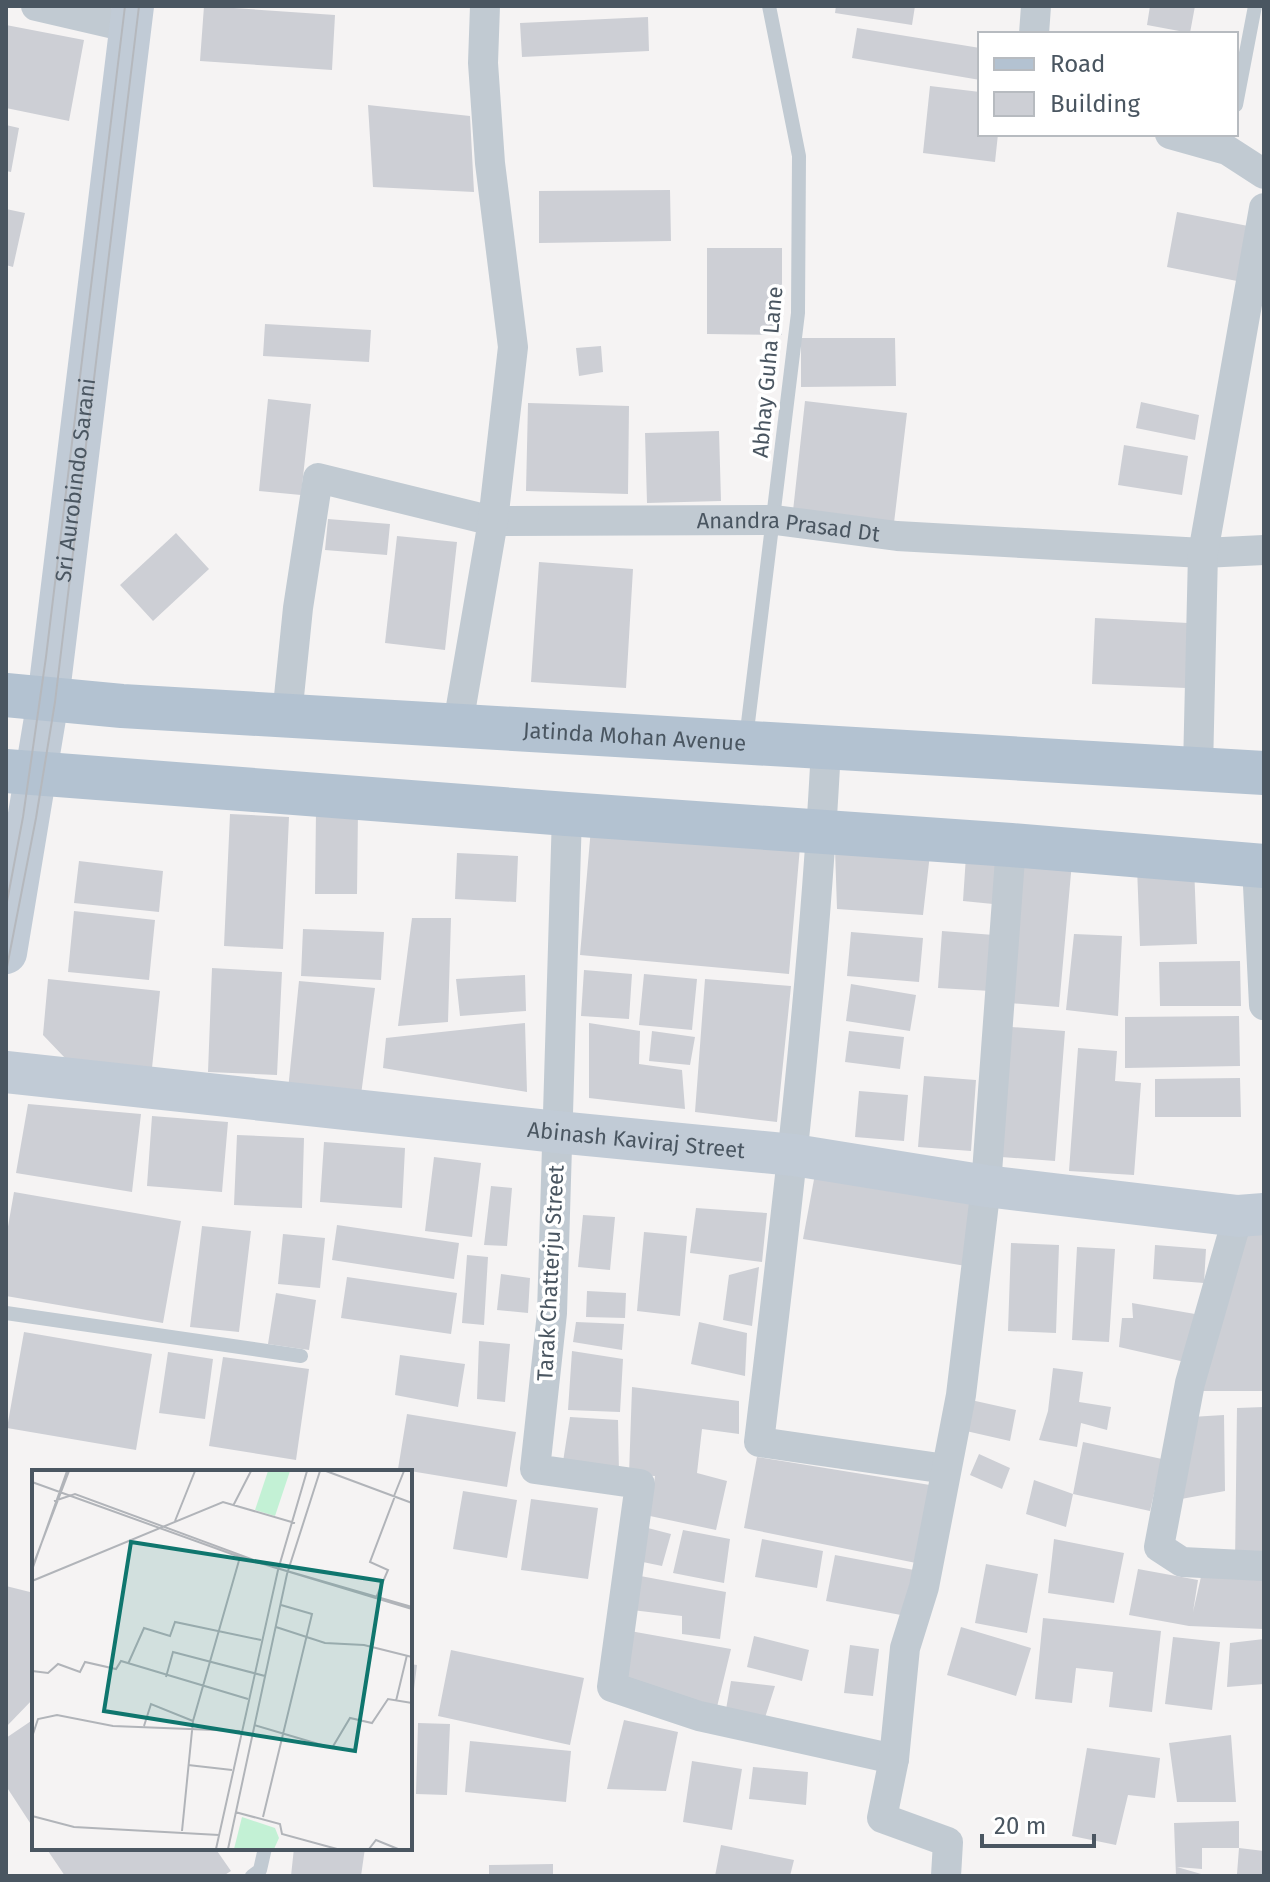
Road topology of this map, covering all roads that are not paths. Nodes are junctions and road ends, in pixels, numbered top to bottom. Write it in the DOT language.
graph roads {
  1 [pos="36,6"];
  2 [pos="485,6"];
  3 [pos="769,6"];
  4 [pos="1036,6"];
  5 [pos="1255,6"];
  6 [pos="132,17"];
  7 [pos="1034,32"];
  8 [pos="1238,95"];
  9 [pos="1185,136"];
  10 [pos="1229,142"];
  11 [pos="1264,174"];
  12 [pos="1264,208"];
  13 [pos="775,520"];
  14 [pos="493,521"];
  15 [pos="1264,550"];
  16 [pos="1203,553"];
  17 [pos="27,698"];
  18 [pos="287,716"];
  19 [pos="458,724"];
  20 [pos="745,743"];
  21 [pos="826,748"];
  22 [pos="1198,769"];
  23 [pos="21,773"];
  24 [pos="1264,773"];
  25 [pos="567,814"];
  26 [pos="822,832"];
  27 [pos="1011,845"];
  28 [pos="1260,866"];
  29 [pos="6,953"];
  30 [pos="1264,1005"];
  31 [pos="6,1072"];
  32 [pos="557,1132"];
  33 [pos="794,1155"];
  34 [pos="986,1186"];
  35 [pos="1251,1215"];
  36 [pos="6,1313"];
  37 [pos="301,1356"];
  38 [pos="946,1469"];
  39 [pos="1264,1566"];
  40 [pos="894,1759"];
  41 [pos="265,1850"];
  42 [pos="252,1876"];
  43 [pos="946,1876"];
  1 -- 6 [label="street"];
  2 -- 14 [label="street"];
  3 -- 13 [label="lane, Abhay Guha Lane"];
  4 -- 7 [label="street"];
  5 -- 8 [label="lane"];
  6 -- 17 [label="street, Sri Aurobindo Sarani"];
  9 -- 10 [label="street"];
  10 -- 11 [label="street"];
  12 -- 16 [label="street"];
  13 -- 14 [label="street, Anandra Prasad Dt"];
  13 -- 16 [label="street, Anandra Prasad Dt"];
  13 -- 20 [label="lane, Abhay Guha Lane"];
  14 -- 18 [label="street, Anandra Prasad Dt"];
  14 -- 19 [label="street"];
  15 -- 16 [label="street, Anandra Prasad Dt"];
  16 -- 22 [label="street"];
  17 -- 18 [label="main road, Jatinda Mohan Avenue"];
  17 -- 23 [label="street, Sri Aurobindo Sarani"];
  18 -- 19 [label="main road, Jatinda Mohan Avenue"];
  19 -- 20 [label="main road, Jatinda Mohan Avenue"];
  20 -- 21 [label="main road, Jatinda Mohan Avenue"];
  21 -- 22 [label="main road, Jatinda Mohan Avenue"];
  21 -- 26 [label="street"];
  22 -- 24 [label="main road, Jatinda Mohan Avenue"];
  23 -- 25 [label="main road"];
  23 -- 29 [label="street, Sri Aurobindo Sarani"];
  25 -- 26 [label="main road"];
  25 -- 32 [label="street, Tarak Chatterju Street"];
  26 -- 27 [label="main road"];
  26 -- 33 [label="street"];
  27 -- 28 [label="main road"];
  27 -- 34 [label="street"];
  28 -- 30 [label="street"];
  31 -- 32 [label="street, Abinash Kaviraj Street"];
  32 -- 33 [label="street, Abinash Kaviraj Street"];
  32 -- 40 [label="street, Tarak Chatterju Street"];
  33 -- 34 [label="street, Abinash Kaviraj Street"];
  33 -- 38 [label="street"];
  34 -- 35 [label="street, Abinash Kaviraj Street"];
  34 -- 38 [label="street"];
  35 -- 39 [label="street"];
  36 -- 37 [label="lane"];
  38 -- 40 [label="street"];
  40 -- 43 [label="street"];
  41 -- 42 [label="lane"];
}
